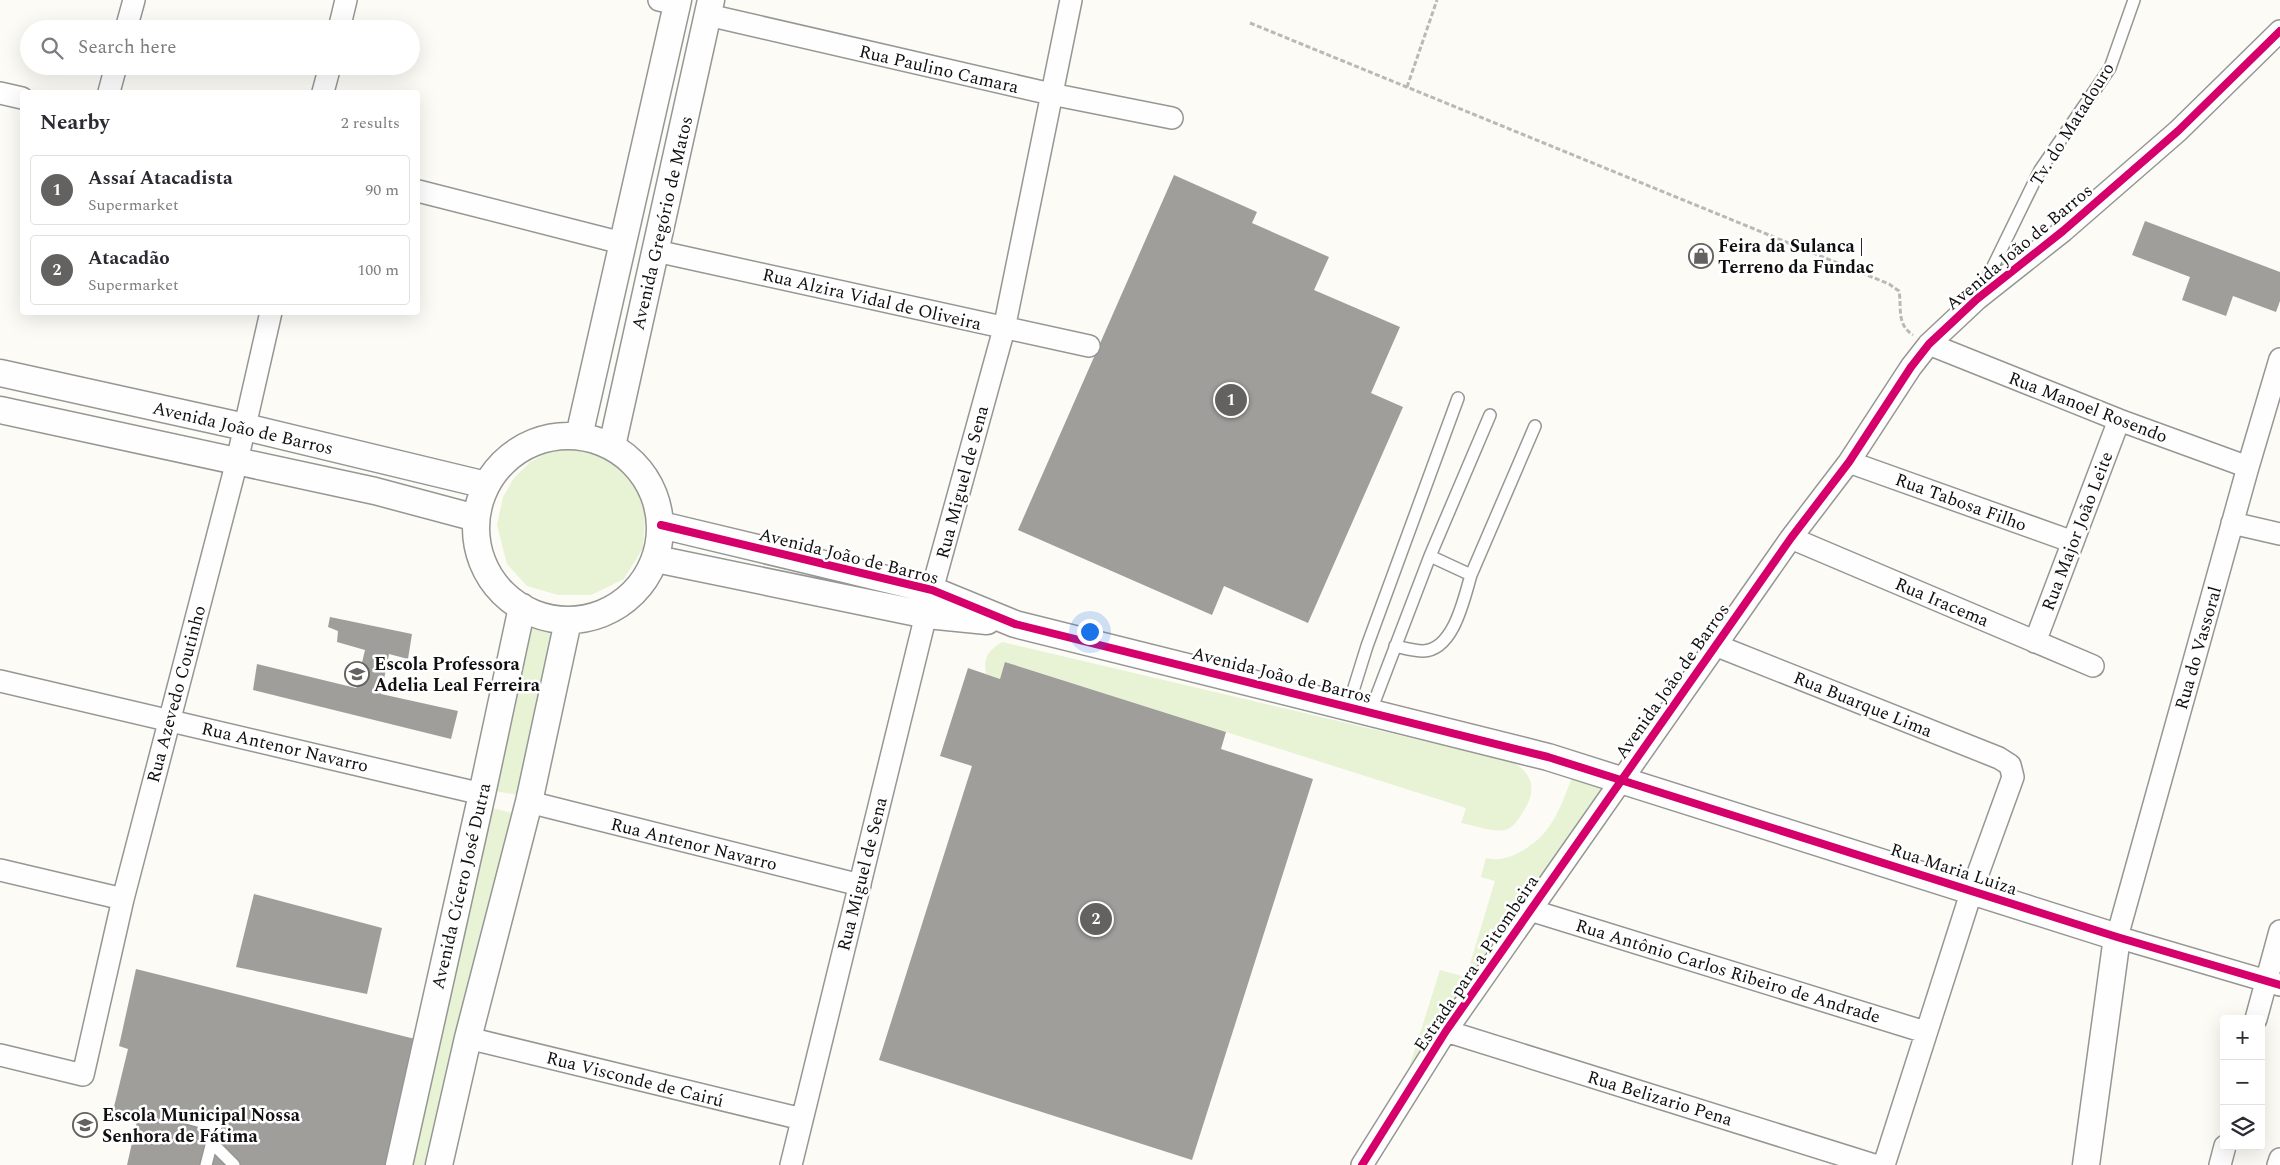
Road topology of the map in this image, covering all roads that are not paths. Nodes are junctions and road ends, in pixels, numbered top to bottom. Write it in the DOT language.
graph roads {
  1 [pos="134,0"];
  2 [pos="346,0"];
  3 [pos="1071,0"];
  4 [pos="2134,0"];
  5 [pos="671,1"];
  6 [pos="710,7"];
  7 [pos="128,20"];
  8 [pos="341,20"];
  9 [pos="2280,31"];
  10 [pos="113,75"];
  11 [pos="328,75"];
  12 [pos="109,90"];
  13 [pos="324,90"];
  14 [pos="0,92"];
  15 [pos="1051,94"];
  16 [pos="20,97"];
  17 [pos="1172,118"];
  18 [pos="420,192"];
  19 [pos="622,243"];
  20 [pos="656,251"];
  21 [pos="1977,299"];
  22 [pos="270,315"];
  23 [pos="1004,329"];
  24 [pos="1929,344"];
  25 [pos="1088,346"];
  26 [pos="2280,359"];
  27 [pos="0,373"];
  28 [pos="1458,398"];
  29 [pos="0,410"];
  30 [pos="1490,415"];
  31 [pos="2118,420"];
  32 [pos="1535,426"];
  33 [pos="245,427"];
  34 [pos="579,436"];
  35 [pos="612,446"];
  36 [pos="237,460"];
  37 [pos="1849,462"];
  38 [pos="2248,467"];
  39 [pos="486,484"];
  40 [pos="476,518"];
  41 [pos="2232,523"];
  42 [pos="661,525"];
  43 [pos="2280,534"];
  44 [pos="1791,538"];
  45 [pos="2072,542"];
  46 [pos="1430,556"];
  47 [pos="656,559"];
  48 [pos="1471,575"];
  49 [pos="932,590"];
  50 [pos="522,607"];
  51 [pos="927,616"];
  52 [pos="568,621"];
  53 [pos="1015,624"];
  54 [pos="2035,642"];
  55 [pos="1715,645"];
  56 [pos="1395,646"];
  57 [pos="2092,666"];
  58 [pos="0,681"];
  59 [pos="1359,710"];
  60 [pos="169,720"];
  61 [pos="1620,780"];
  62 [pos="482,794"];
  63 [pos="529,802"];
  64 [pos="0,870"];
  65 [pos="860,885"];
  66 [pos="1972,890"];
  67 [pos="123,899"];
  68 [pos="1530,910"];
  69 [pos="2280,931"];
  70 [pos="2117,937"];
  71 [pos="449,943"];
  72 [pos="490,953"];
  73 [pos="2273,983"];
  74 [pos="2258,1015"];
  75 [pos="1446,1031"];
  76 [pos="1925,1032"];
  77 [pos="468,1038"];
  78 [pos="0,1055"];
  79 [pos="179,1116"];
  80 [pos="802,1119"];
  81 [pos="212,1143"];
  82 [pos="2224,1150"];
  83 [pos="2280,1159"];
  84 [pos="1368,1164"];
  85 [pos="206,1165"];
  86 [pos="234,1165"];
  87 [pos="398,1165"];
  88 [pos="439,1165"];
  89 [pos="791,1165"];
  90 [pos="1874,1165"];
  91 [pos="1884,1165"];
  92 [pos="2086,1165"];
  93 [pos="2220,1165"];
  94 [pos="2278,1165"];
  1 -- 7 [label="street"];
  2 -- 8 [label="street"];
  3 -- 15 [label="street, Rua Miguel de Sena"];
  4 -- 21 [label="lane, Tv. do Matadouro"];
  5 -- 19 [label="street, Avenida Gregório de Matos"];
  6 -- 15 [label="street, Rua Paulino Camara"];
  6 -- 20 [label="street, Avenida Gregório de Matos"];
  9 -- 21 [label="street, Avenida João de Barros"];
  10 -- 12 [label="street"];
  11 -- 13 [label="street"];
  14 -- 16 [label="street"];
  15 -- 17 [label="street, Rua Paulino Camara"];
  15 -- 23 [label="street, Rua Miguel de Sena"];
  18 -- 19 [label="street"];
  19 -- 34 [label="street, Avenida Gregório de Matos"];
  20 -- 23 [label="street, Rua Alzira Vidal de Oliveira"];
  20 -- 35 [label="street, Avenida Gregório de Matos"];
  21 -- 24 [label="street, Avenida João de Barros"];
  22 -- 33 [label="street, Rua Azevedo Coutinho"];
  23 -- 25 [label="street, Rua Alzira Vidal de Oliveira"];
  23 -- 49 [label="street, Rua Miguel de Sena"];
  24 -- 31 [label="street, Rua Manoel Rosendo"];
  24 -- 37 [label="street, Avenida João de Barros"];
  26 -- 38 [label="street, Rua do Vassoral"];
  27 -- 33 [label="street, Avenida João de Barros"];
  28 -- 59 [label="lane"];
  29 -- 36 [label="street, Avenida João de Barros"];
  30 -- 46 [label="lane"];
  31 -- 38 [label="street, Rua Manoel Rosendo"];
  31 -- 45 [label="street, Rua Major João Leite"];
  32 -- 48 [label="lane"];
  33 -- 36 [label="street, Rua Azevedo Coutinho"];
  33 -- 39 [label="street, Avenida João de Barros"];
  34 -- 35 [label="street"];
  34 -- 39 [label="street"];
  35 -- 42 [label="street"];
  36 -- 40 [label="street, Avenida João de Barros"];
  36 -- 60 [label="street, Rua Azevedo Coutinho"];
  37 -- 44 [label="street, Avenida João de Barros"];
  37 -- 45 [label="street, Rua Tabosa Filho"];
  38 -- 41 [label="street, Rua do Vassoral"];
  39 -- 40 [label="street"];
  40 -- 50 [label="street"];
  41 -- 43 [label="street"];
  41 -- 70 [label="street, Rua do Vassoral"];
  42 -- 47 [label="street"];
  42 -- 49 [label="street, Avenida João de Barros"];
  44 -- 54 [label="street, Rua Iracema"];
  44 -- 55 [label="street, Avenida João de Barros"];
  45 -- 54 [label="street, Rua Major João Leite"];
  46 -- 48 [label="lane"];
  46 -- 56 [label="lane"];
  47 -- 51 [label="street, Avenida João de Barros"];
  47 -- 52 [label="street"];
  48 -- 56 [label="lane"];
  49 -- 51 [label="street, Rua Miguel de Sena"];
  49 -- 53 [label="street, Avenida João de Barros"];
  50 -- 52 [label="street"];
  50 -- 62 [label="street, Avenida Cícero José Dutra"];
  51 -- 53 [label="street, Avenida João de Barros"];
  51 -- 65 [label="street, Rua Miguel de Sena"];
  52 -- 63 [label="street"];
  53 -- 59 [label="street, Avenida João de Barros"];
  54 -- 57 [label="street, Rua Iracema"];
  55 -- 61 [label="street, Avenida João de Barros"];
  55 -- 66 [label="street, Rua Buarque Lima"];
  56 -- 59 [label="lane"];
  58 -- 60 [label="street, Rua Antenor Navarro"];
  59 -- 61 [label="street, Avenida João de Barros"];
  60 -- 62 [label="street, Rua Antenor Navarro"];
  60 -- 67 [label="street, Rua Azevedo Coutinho"];
  61 -- 66 [label="street, Rua Maria Luiza"];
  61 -- 68 [label="street, Estrada para a Pitombeira"];
  62 -- 71 [label="street, Avenida Cícero José Dutra"];
  63 -- 65 [label="street, Rua Antenor Navarro"];
  63 -- 72 [label="street"];
  64 -- 67 [label="street"];
  65 -- 80 [label="street, Rua Miguel de Sena"];
  66 -- 70 [label="street, Rua Maria Luiza"];
  66 -- 76 [label="street"];
  67 -- 78 [label="street, Rua Azevedo Coutinho"];
  68 -- 75 [label="street, Estrada para a Pitombeira"];
  68 -- 76 [label="street, Rua Antônio Carlos Ribeiro de Andrade"];
  69 -- 73 [label="street"];
  70 -- 73 [label="street, Rua Maria Luiza"];
  70 -- 92 [label="street"];
  71 -- 72 [label="street"];
  71 -- 87 [label="street, Avenida Cícero José Dutra"];
  72 -- 77 [label="street"];
  73 -- 74 [label="street"];
  75 -- 84 [label="street, Estrada para a Pitombeira"];
  75 -- 90 [label="street, Rua Belizario Pena"];
  76 -- 91 [label="street"];
  77 -- 80 [label="street, Rua Visconde de Cairú"];
  77 -- 88 [label="street"];
  79 -- 81 [label="lane"];
  80 -- 89 [label="street, Rua Miguel de Sena"];
  81 -- 85 [label="lane"];
  81 -- 86 [label="lane"];
  82 -- 93 [label="street"];
  83 -- 94 [label="street"];
}
